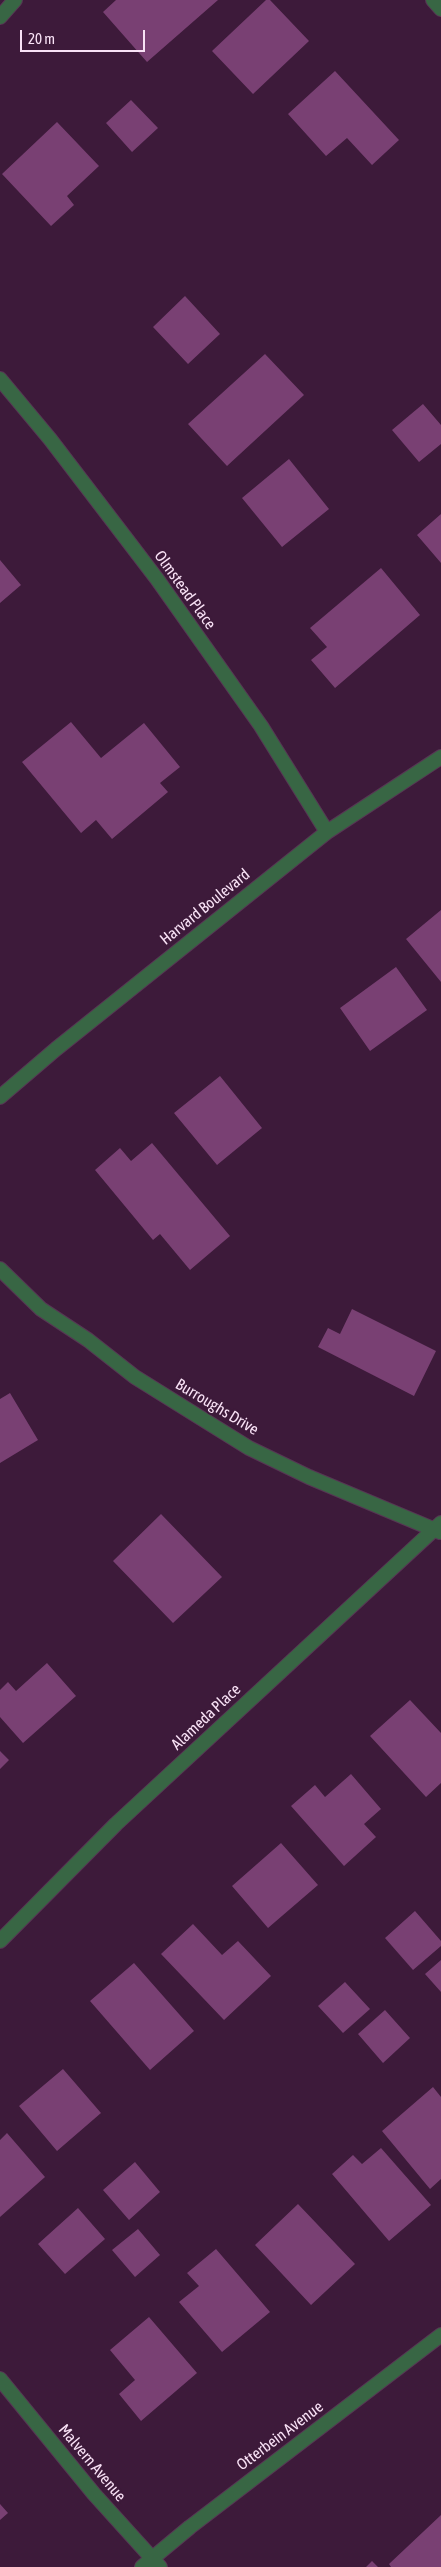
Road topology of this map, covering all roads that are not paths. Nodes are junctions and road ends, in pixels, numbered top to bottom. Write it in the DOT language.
graph roads {
  1 [pos="15,0"];
  2 [pos="433,0"];
  3 [pos="441,9"];
  4 [pos="0,17"];
  5 [pos="0,379"];
  6 [pos="441,758"];
  7 [pos="327,832"];
  8 [pos="0,1097"];
  9 [pos="0,1269"];
  10 [pos="439,1529"];
  11 [pos="0,1941"];
  12 [pos="441,2335"];
  13 [pos="0,2379"];
  14 [pos="151,2564"];
  1 -- 4 [label="street"];
  2 -- 3 [label="street"];
  5 -- 7 [label="street, Olmstead Place"];
  6 -- 7 [label="street, Harvard Boulevard"];
  7 -- 8 [label="street, Harvard Boulevard"];
  9 -- 10 [label="street, Burroughs Drive"];
  10 -- 11 [label="street, Alameda Place"];
  12 -- 14 [label="street, Otterbein Avenue"];
  13 -- 14 [label="street, Malvern Avenue"];
}
